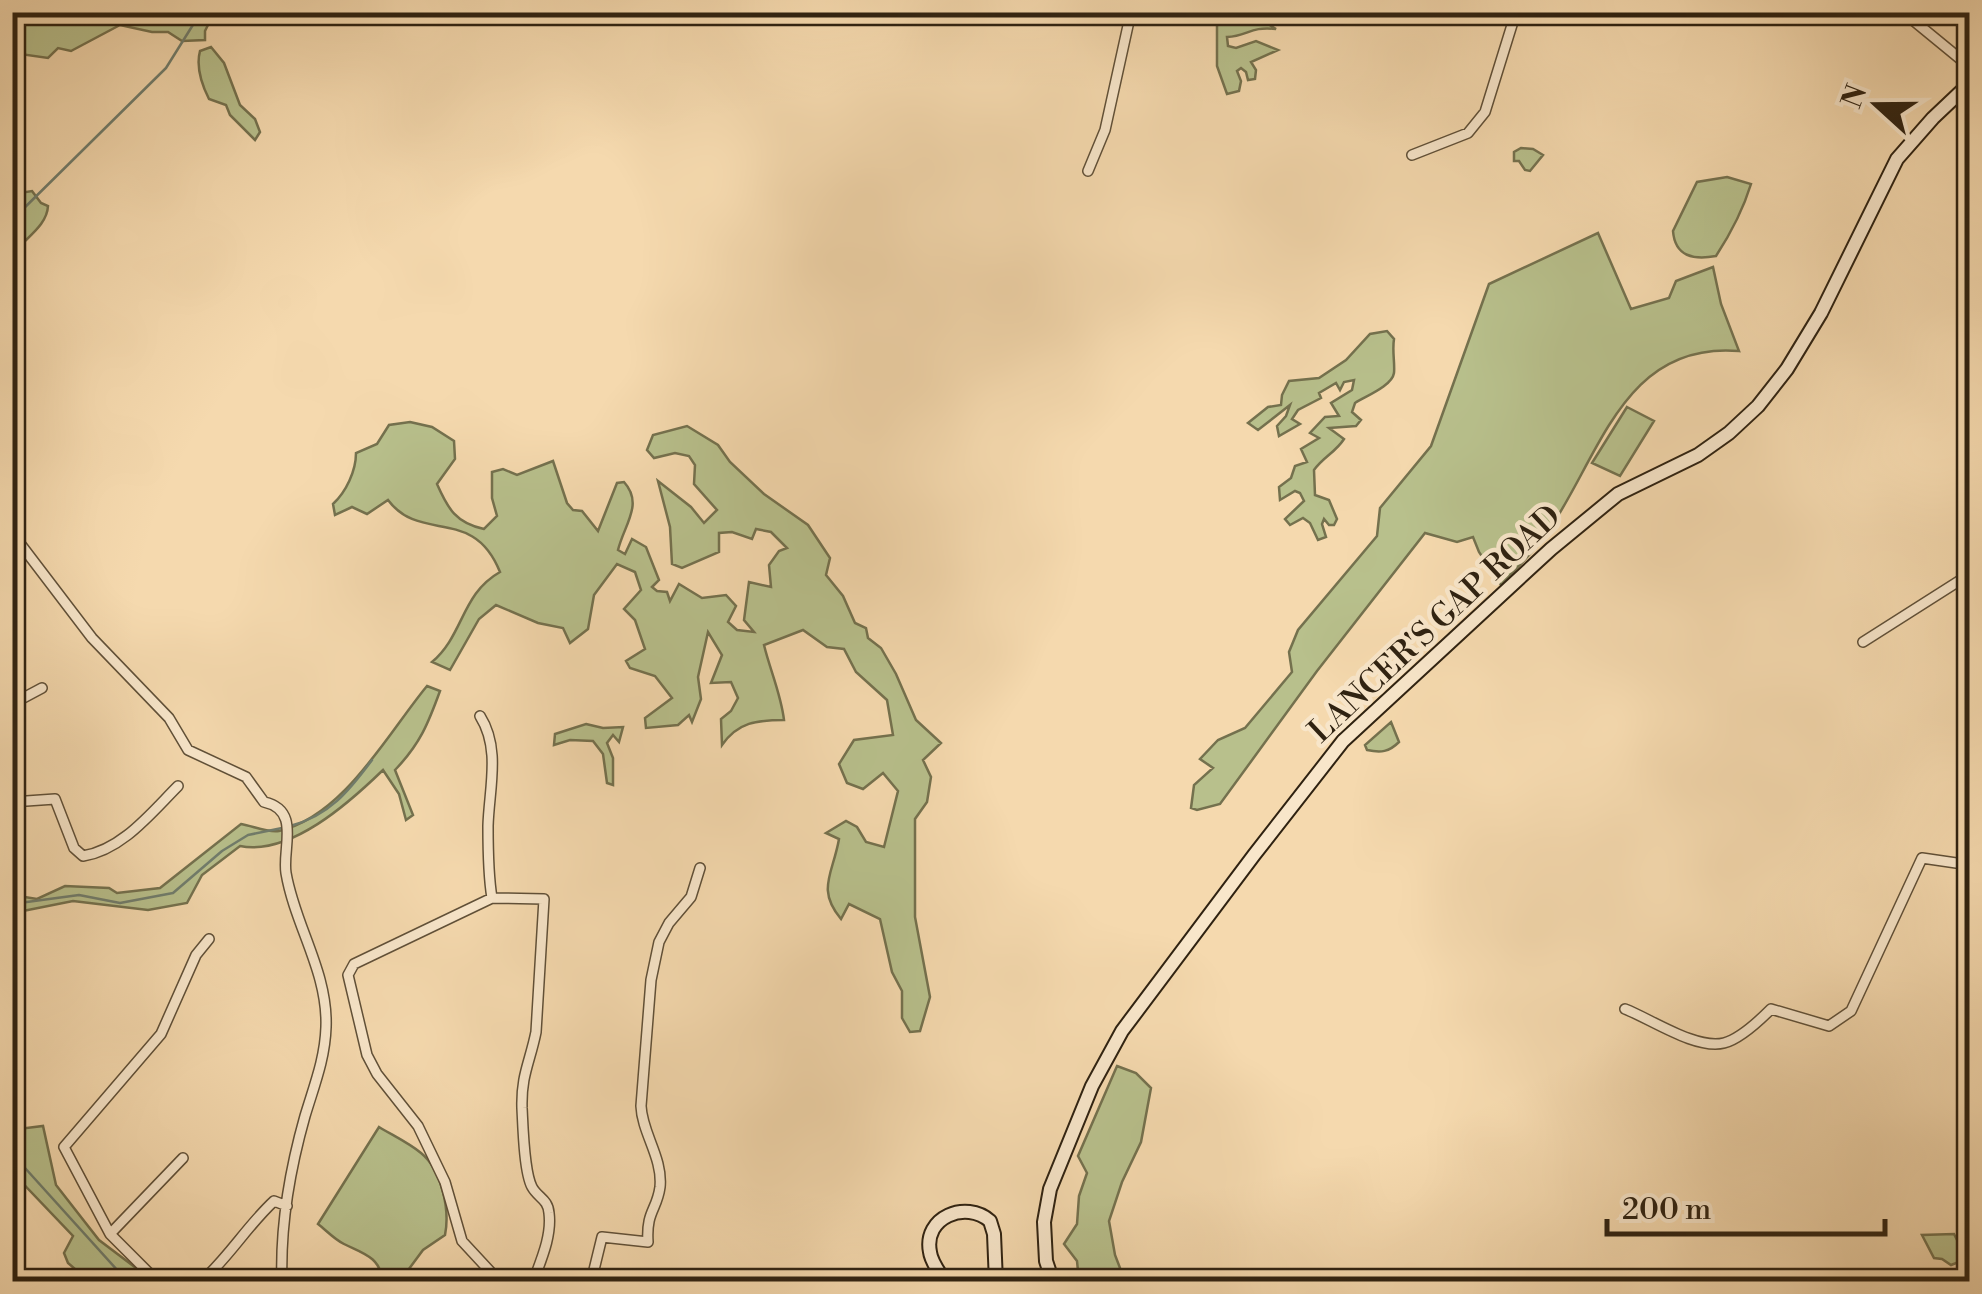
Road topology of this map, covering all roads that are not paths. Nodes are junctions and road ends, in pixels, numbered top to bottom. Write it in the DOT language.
graph roads {
  1 [pos="1131,12"];
  2 [pos="1516,12"];
  3 [pos="1903,12"];
  4 [pos="1970,67"];
  5 [pos="1970,83"];
  6 [pos="1412,155"];
  7 [pos="1088,171"];
  8 [pos="12,533"];
  9 [pos="1970,574"];
  10 [pos="1863,642"];
  11 [pos="42,688"];
  12 [pos="12,704"];
  13 [pos="480,716"];
  14 [pos="178,786"];
  15 [pos="12,802"];
  16 [pos="1970,865"];
  17 [pos="700,868"];
  18 [pos="543,884"];
  19 [pos="492,898"];
  20 [pos="544,899"];
  21 [pos="208,939"];
  22 [pos="1625,1008"];
  23 [pos="183,1158"];
  24 [pos="288,1206"];
  25 [pos="110,1234"];
  26 [pos="158,1282"];
  27 [pos="202,1282"];
  28 [pos="282,1282"];
  29 [pos="500,1282"];
  30 [pos="533,1282"];
  31 [pos="590,1282"];
  32 [pos="944,1282"];
  33 [pos="996,1282"];
  34 [pos="1053,1282"];
  1 -- 7 [label="street"];
  2 -- 6 [label="street"];
  3 -- 4 [label="street"];
  5 -- 34 [label="main road, LANCER'S GAP ROAD"];
  8 -- 24 [label="street"];
  9 -- 10 [label="street"];
  11 -- 12 [label="street"];
  13 -- 19 [label="street"];
  14 -- 15 [label="street"];
  16 -- 22 [label="street"];
  17 -- 31 [label="street"];
  18 -- 20 [label="street"];
  19 -- 20 [label="street"];
  19 -- 29 [label="street"];
  20 -- 30 [label="street"];
  21 -- 25 [label="street"];
  23 -- 25 [label="street"];
  24 -- 27 [label="street"];
  24 -- 28 [label="street"];
  25 -- 26 [label="street"];
  32 -- 33 [label="main road"];
}
